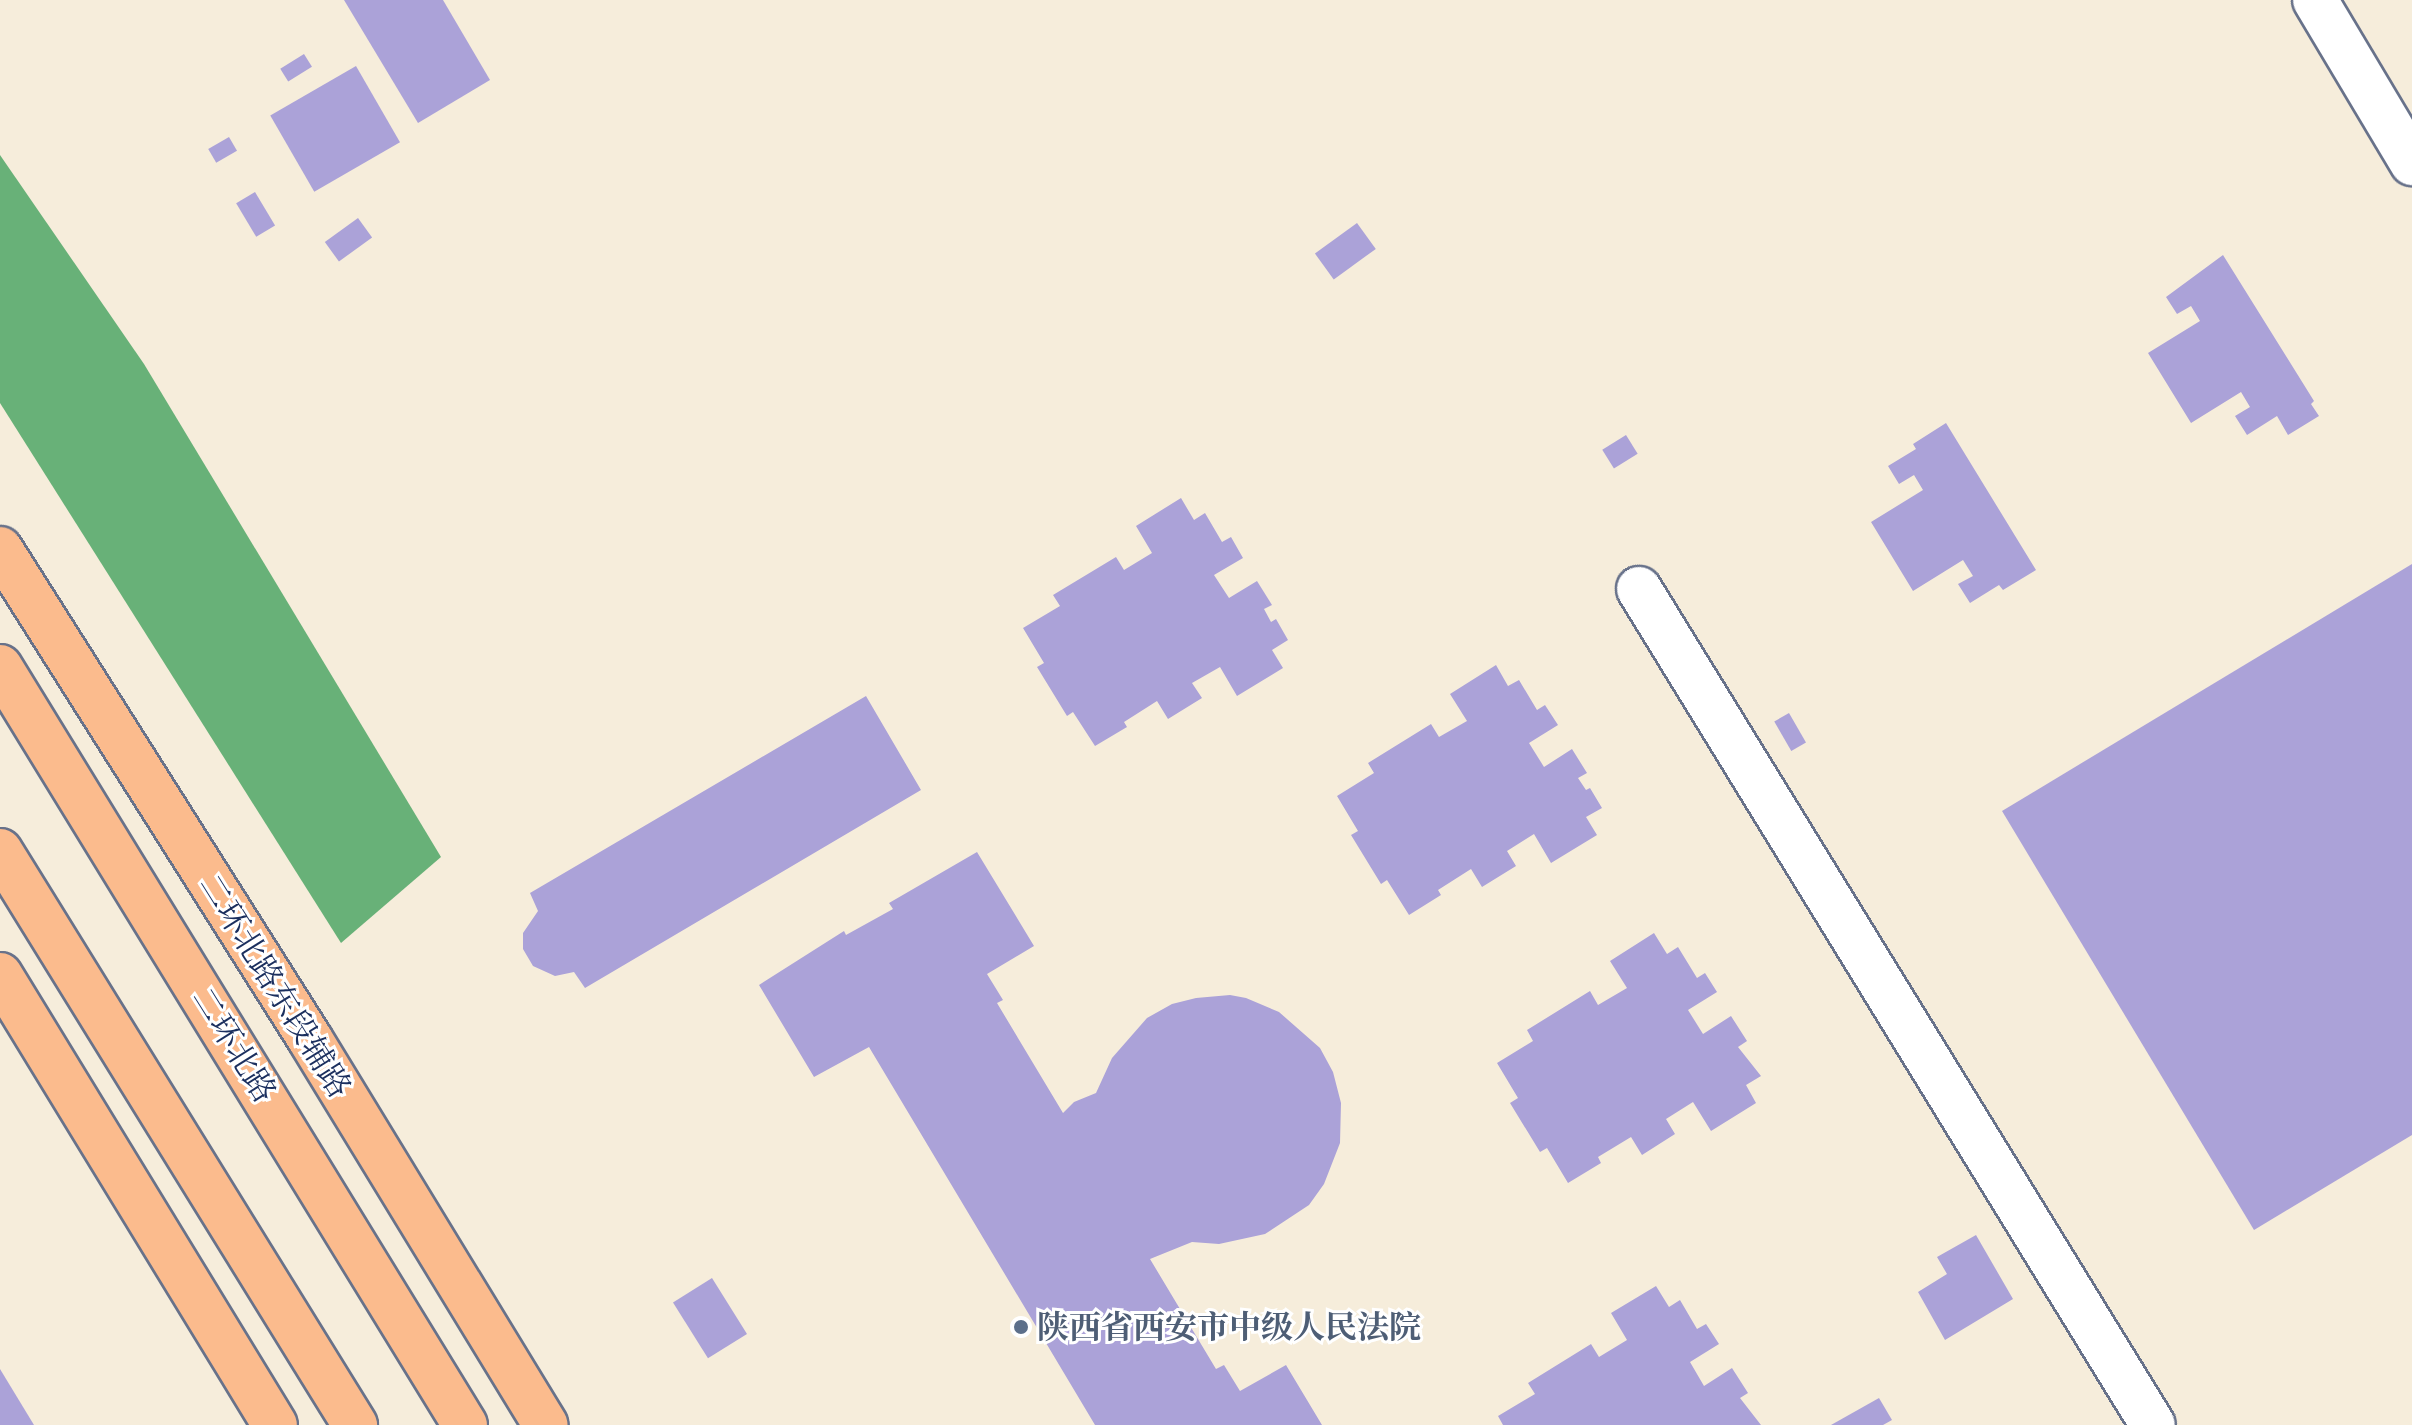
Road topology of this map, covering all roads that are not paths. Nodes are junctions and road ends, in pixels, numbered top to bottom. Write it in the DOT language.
graph roads {
  1 [pos="2315,0"];
  2 [pos="2412,163"];
  3 [pos="0,549"];
  4 [pos="1639,589"];
  5 [pos="0,667"];
  6 [pos="0,851"];
  7 [pos="0,975"];
  8 [pos="275,1425"];
  9 [pos="355,1425"];
  10 [pos="465,1425"];
  11 [pos="546,1425"];
  12 [pos="2153,1425"];
  1 -- 2 [label="street"];
  3 -- 11 [label="main road, 二环北路东段辅路"];
  4 -- 12 [label="street"];
  5 -- 10 [label="main road, 二环北路"];
  6 -- 9 [label="main road"];
  7 -- 8 [label="main road"];
}
